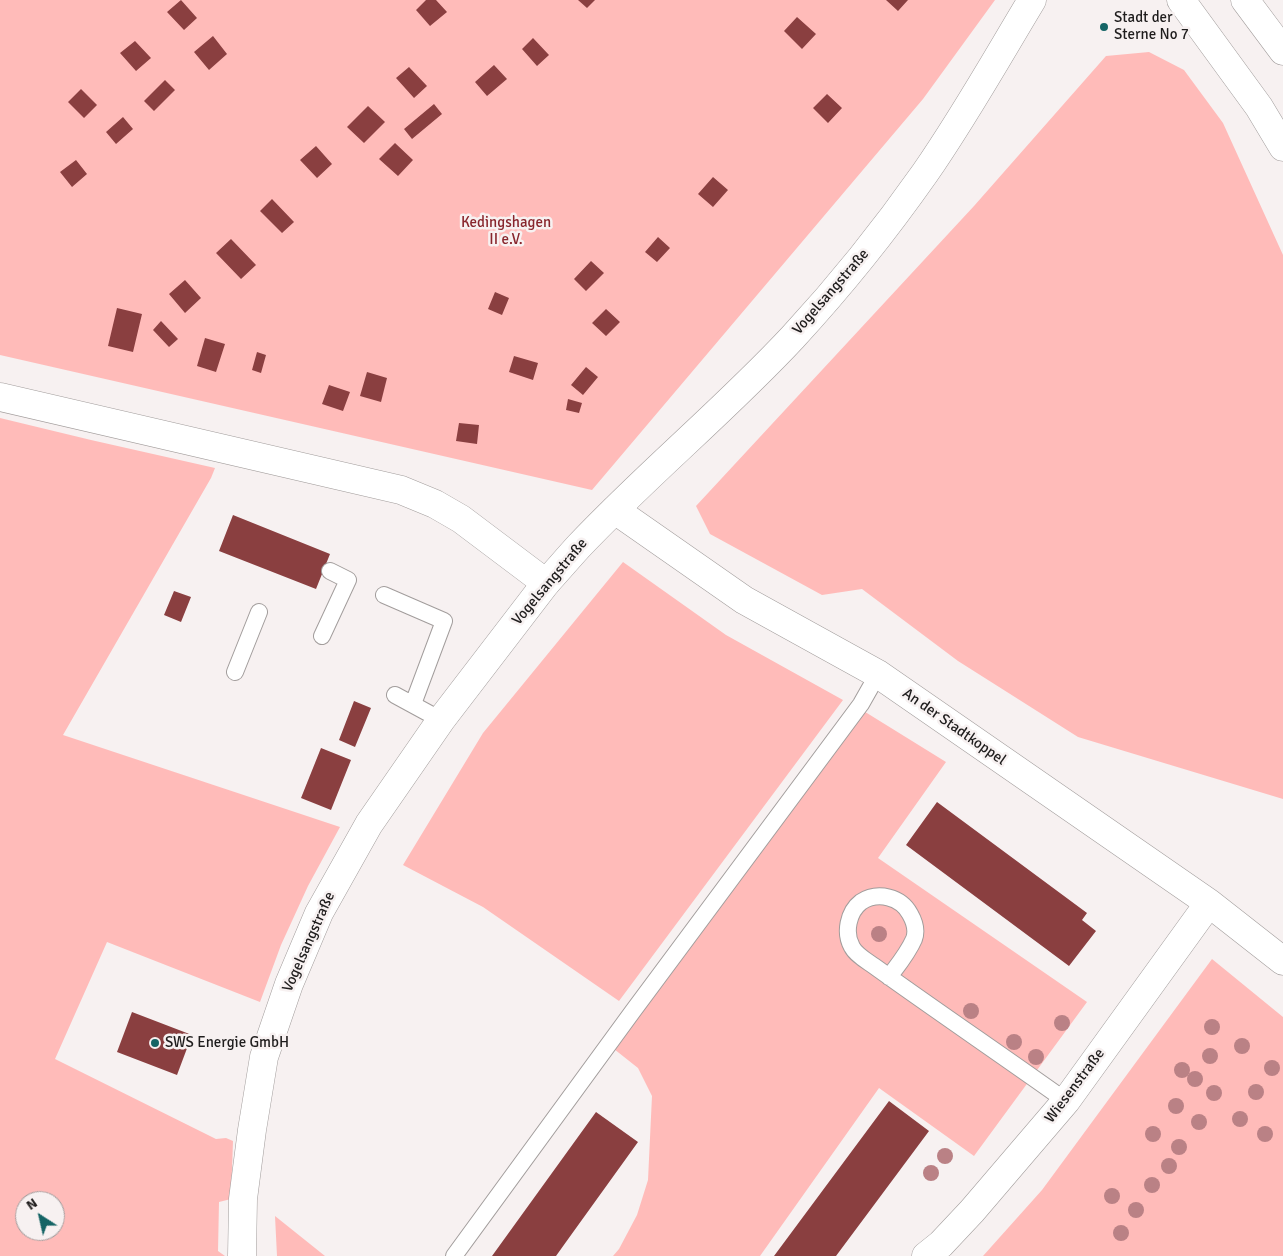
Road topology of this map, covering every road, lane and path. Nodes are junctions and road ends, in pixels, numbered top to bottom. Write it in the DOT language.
graph roads {
  1 [pos="1032,0"];
  2 [pos="1181,0"];
  3 [pos="1245,0"];
  4 [pos="1283,51"];
  5 [pos="1283,147"];
  6 [pos="0,397"];
  7 [pos="615,510"];
  8 [pos="330,571"];
  9 [pos="546,583"];
  10 [pos="384,595"];
  11 [pos="259,612"];
  12 [pos="322,636"];
  13 [pos="236,672"];
  14 [pos="878,674"];
  15 [pos="395,695"];
  16 [pos="413,704"];
  17 [pos="441,720"];
  18 [pos="1209,902"];
  19 [pos="1283,961"];
  20 [pos="890,977"];
  21 [pos="1066,1101"];
  22 [pos="242,1256"];
  23 [pos="454,1256"];
  24 [pos="926,1256"];
  1 -- 7 [label="street, Vogelsangstraße"];
  2 -- 5 [label="street"];
  3 -- 4 [label="street"];
  6 -- 9 [label="street"];
  7 -- 9 [label="street, Vogelsangstraße"];
  7 -- 14 [label="street, An der Stadtkoppel"];
  8 -- 12 [label="lane"];
  9 -- 17 [label="street, Vogelsangstraße"];
  10 -- 16 [label="lane"];
  11 -- 13 [label="lane"];
  14 -- 18 [label="street, An der Stadtkoppel"];
  14 -- 23 [label="lane"];
  15 -- 16 [label="lane"];
  16 -- 17 [label="lane"];
  17 -- 22 [label="street, Vogelsangstraße"];
  18 -- 19 [label="street, An der Stadtkoppel"];
  18 -- 21 [label="street, Wiesenstraße"];
  20 -- 20 [label="lane"];
  20 -- 21 [label="lane"];
  21 -- 24 [label="street, Wiesenstraße"];
}
